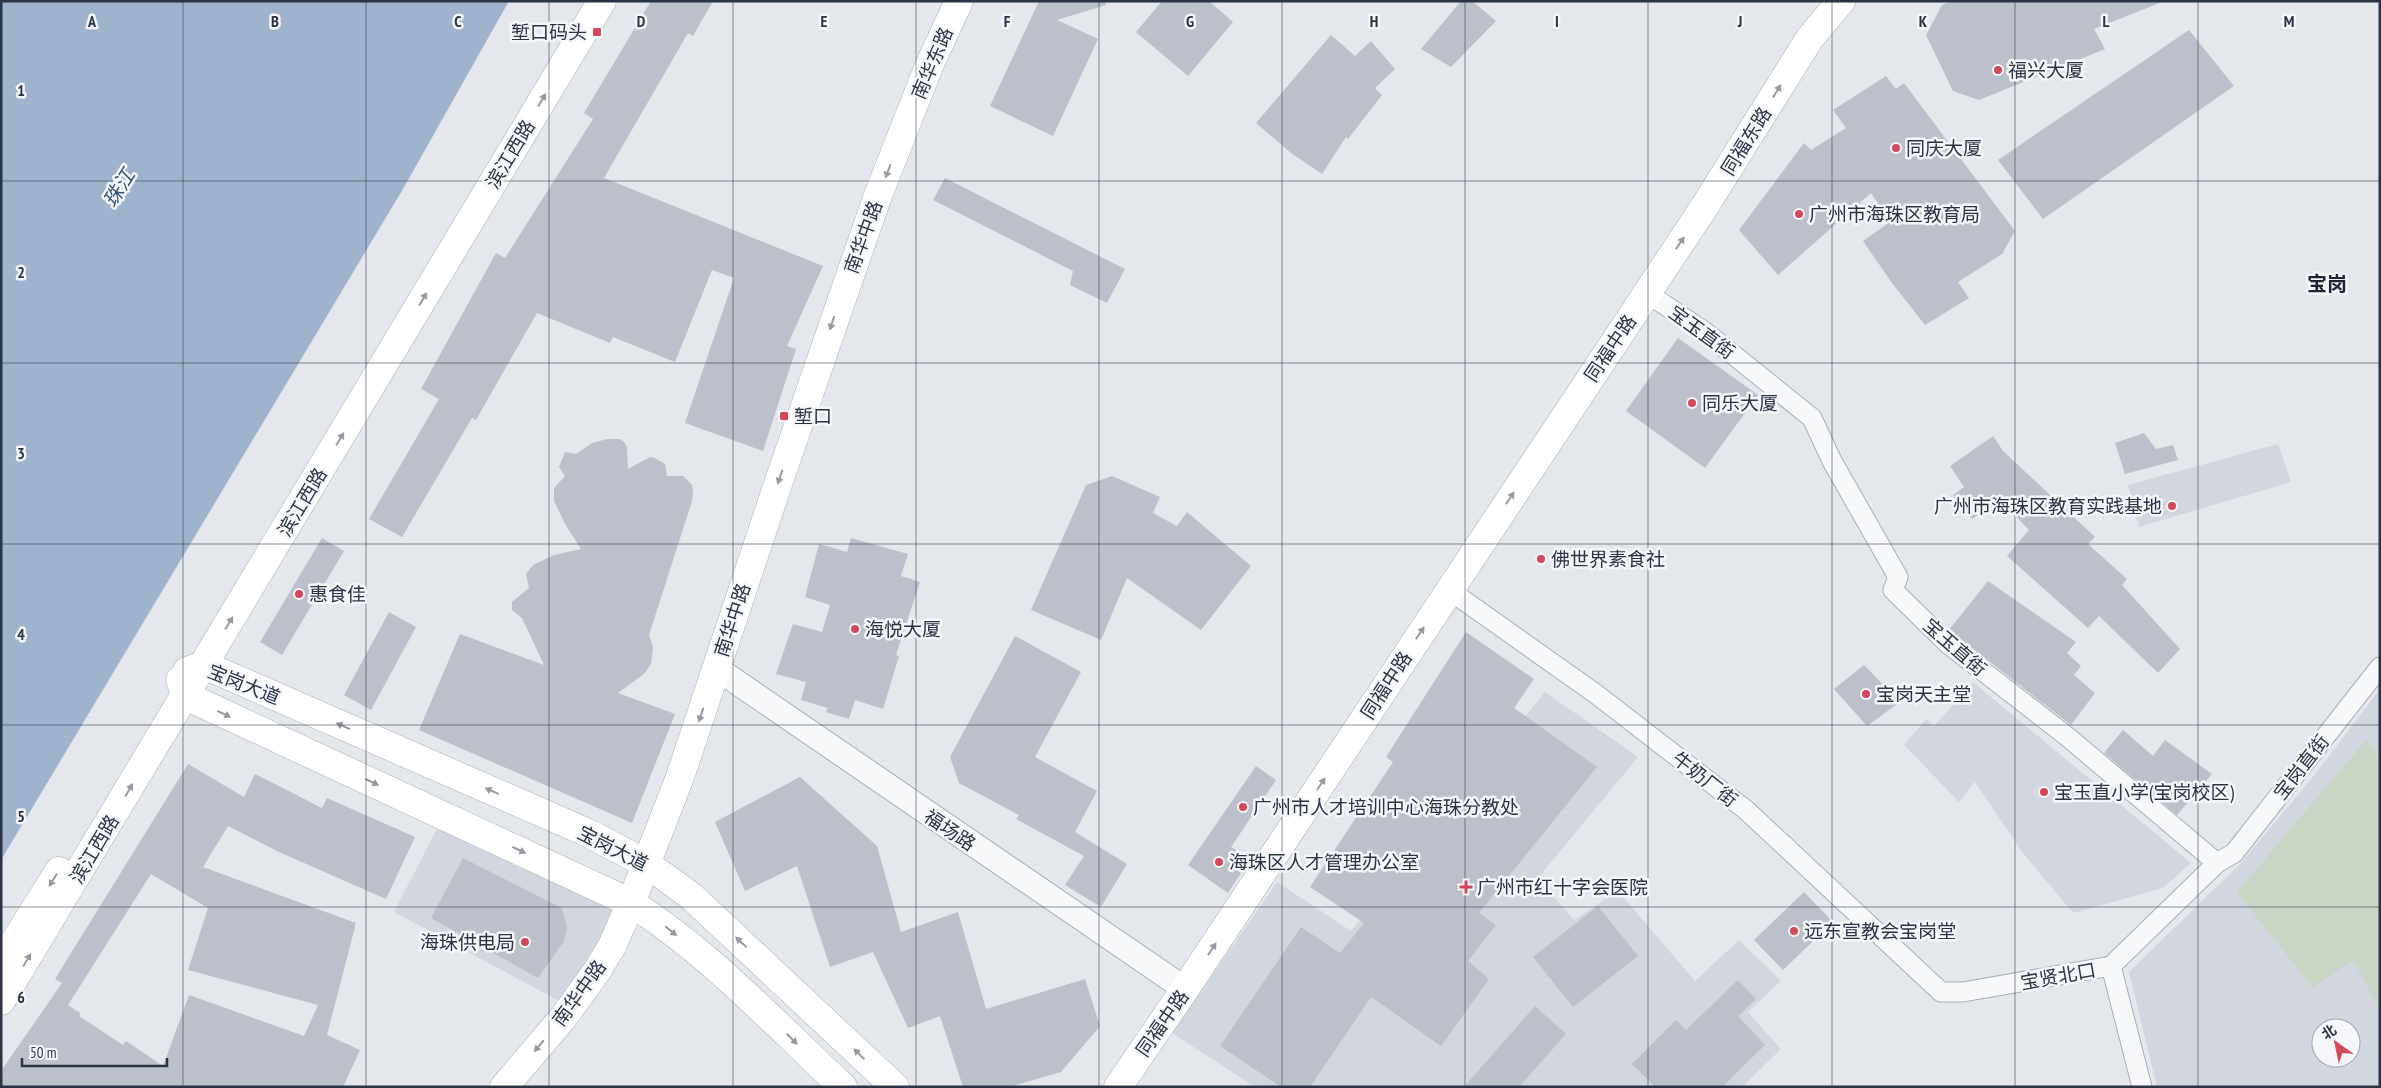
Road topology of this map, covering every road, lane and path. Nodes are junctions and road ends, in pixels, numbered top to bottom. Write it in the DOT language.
graph roads {
  1 [pos="580,1"];
  2 [pos="602,1"];
  3 [pos="959,1"];
  4 [pos="1841,1"];
  5 [pos="905,125"];
  6 [pos="1650,288"];
  7 [pos="1449,590"];
  8 [pos="204,665"];
  9 [pos="2380,667"];
  10 [pos="716,668"];
  11 [pos="182,685"];
  12 [pos="2217,863"];
  13 [pos="647,864"];
  14 [pos="631,902"];
  15 [pos="1,963"];
  16 [pos="2111,966"];
  17 [pos="1186,989"];
  18 [pos="1941,992"];
  19 [pos="1,1001"];
  20 [pos="504,1087"];
  21 [pos="842,1087"];
  22 [pos="895,1087"];
  23 [pos="1118,1087"];
  24 [pos="2142,1087"];
  1 -- 11 [label="main road, 滨江西路"];
  8 -- 2 [label="main road, 滨江西路, one-way"];
  3 -- 5 [label="main road, 南华东路"];
  6 -- 4 [label="main road, 同福东路, one-way"];
  5 -- 10 [label="main road, 南华中路, one-way"];
  7 -- 6 [label="main road, 同福中路, one-way"];
  6 -- 12 [label="street, 宝玉直街"];
  17 -- 7 [label="main road, 同福中路, one-way"];
  7 -- 18 [label="street, 牛奶厂街"];
  8 -- 11 [label="main road, 宝岗大道"];
  13 -- 8 [label="main road, 宝岗大道, one-way"];
  9 -- 12 [label="street, 宝岗直街"];
  10 -- 13 [label="main road, 南华中路, one-way"];
  10 -- 17 [label="street, 福场路"];
  11 -- 14 [label="main road, 宝岗大道, one-way"];
  11 -- 15 [label="main road, 滨江西路, one-way"];
  19 -- 11 [label="main road, 滨江西路, one-way"];
  12 -- 16 [label="street"];
  13 -- 14 [label="main road, 南华中路"];
  22 -- 13 [label="main road, 宝岗大道, one-way"];
  14 -- 20 [label="main road, 南华中路, one-way"];
  14 -- 21 [label="main road, 宝岗大道, one-way"];
  16 -- 18 [label="street, 宝贤北口"];
  16 -- 24 [label="street, 宝贤北口"];
  17 -- 23 [label="main road, 同福中路"];
}
